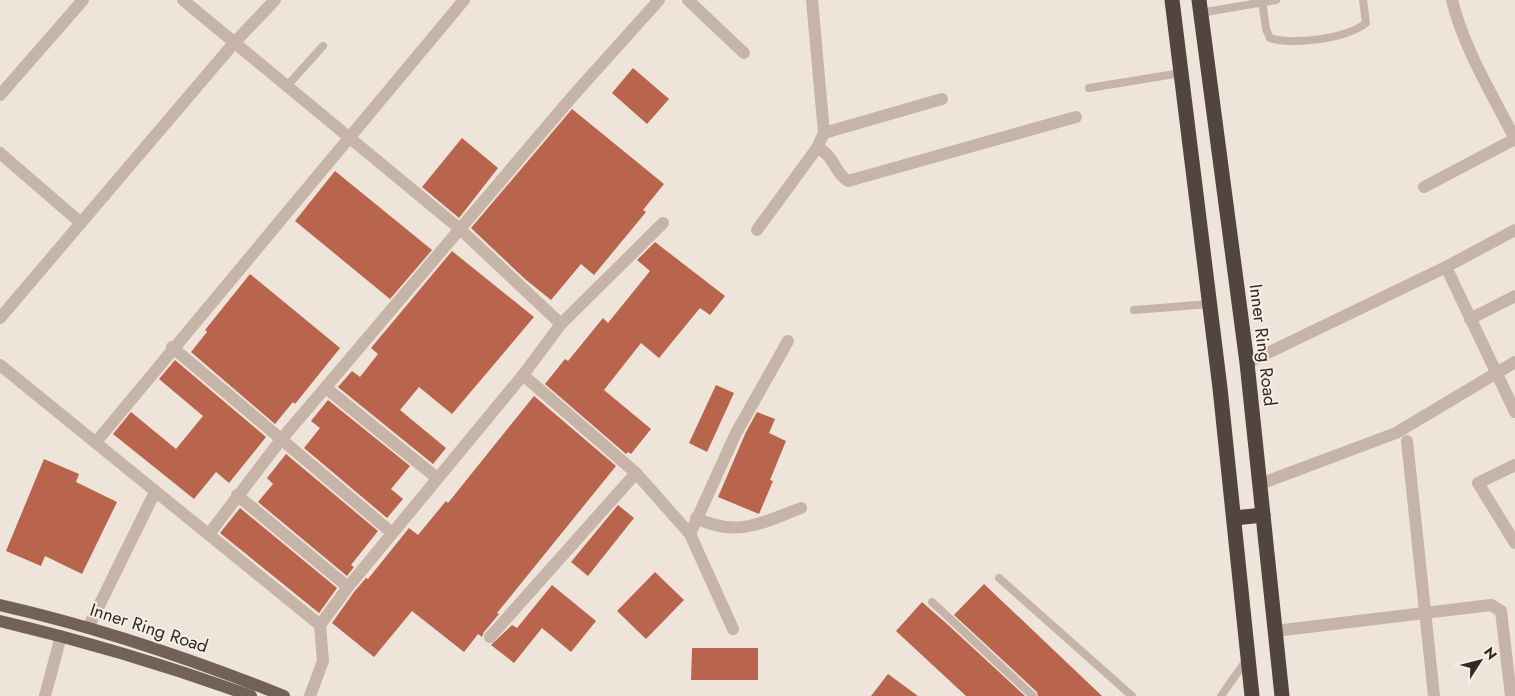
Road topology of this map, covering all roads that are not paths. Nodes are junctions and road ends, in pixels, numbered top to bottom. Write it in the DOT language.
graph roads {
  1 [pos="83,0"];
  2 [pos="182,0"];
  3 [pos="275,0"];
  4 [pos="464,0"];
  5 [pos="659,0"];
  6 [pos="688,0"];
  7 [pos="812,0"];
  8 [pos="1172,0"];
  9 [pos="1276,0"];
  10 [pos="1363,0"];
  11 [pos="1452,0"];
  12 [pos="1262,1"];
  13 [pos="1199,7"];
  14 [pos="234,43"];
  15 [pos="323,46"];
  16 [pos="744,54"];
  17 [pos="1181,73"];
  18 [pos="286,86"];
  19 [pos="1090,88"];
  20 [pos="0,95"];
  21 [pos="942,99"];
  22 [pos="1076,118"];
  23 [pos="824,133"];
  24 [pos="348,138"];
  25 [pos="1515,139"];
  26 [pos="818,148"];
  27 [pos="0,154"];
  28 [pos="1424,187"];
  29 [pos="81,223"];
  30 [pos="663,223"];
  31 [pos="460,230"];
  32 [pos="757,230"];
  33 [pos="1515,230"];
  34 [pos="1446,267"];
  35 [pos="1515,296"];
  36 [pos="1210,304"];
  37 [pos="1134,310"];
  38 [pos="0,318"];
  39 [pos="1470,319"];
  40 [pos="561,324"];
  41 [pos="788,341"];
  42 [pos="172,347"];
  43 [pos="1515,362"];
  44 [pos="1247,363"];
  45 [pos="0,365"];
  46 [pos="1496,373"];
  47 [pos="523,375"];
  48 [pos="326,388"];
  49 [pos="1515,412"];
  50 [pos="280,441"];
  51 [pos="1407,441"];
  52 [pos="96,442"];
  53 [pos="1515,465"];
  54 [pos="636,473"];
  55 [pos="437,478"];
  56 [pos="1260,484"];
  57 [pos="155,492"];
  58 [pos="237,495"];
  59 [pos="801,508"];
  60 [pos="1263,515"];
  61 [pos="696,518"];
  62 [pos="1234,518"];
  63 [pos="391,532"];
  64 [pos="209,534"];
  65 [pos="690,534"];
  66 [pos="1515,543"];
  67 [pos="999,578"];
  68 [pos="348,587"];
  69 [pos="932,602"];
  70 [pos="0,605"];
  71 [pos="1424,613"];
  72 [pos="0,621"];
  73 [pos="320,625"];
  74 [pos="88,628"];
  75 [pos="733,628"];
  76 [pos="1276,631"];
  77 [pos="62,636"];
  78 [pos="490,638"];
  79 [pos="1248,658"];
  80 [pos="45,696"];
  81 [pos="251,696"];
  82 [pos="284,696"];
  83 [pos="310,696"];
  84 [pos="1033,696"];
  85 [pos="1132,696"];
  86 [pos="1221,696"];
  87 [pos="1252,696"];
  88 [pos="1282,696"];
  89 [pos="1434,696"];
  90 [pos="1511,696"];
  1 -- 20 [label="street"];
  2 -- 14 [label="street"];
  3 -- 14 [label="street"];
  4 -- 24 [label="street"];
  5 -- 31 [label="street"];
  6 -- 16 [label="street"];
  7 -- 23 [label="street"];
  8 -- 17 [label="highway"];
  9 -- 12 [label="lane"];
  10 -- 12 [label="lane"];
  11 -- 25 [label="street"];
  12 -- 13 [label="lane"];
  13 -- 44 [label="highway, Inner Ring Road"];
  14 -- 18 [label="street"];
  14 -- 29 [label="street"];
  15 -- 18 [label="lane"];
  17 -- 19 [label="lane"];
  17 -- 36 [label="highway"];
  18 -- 24 [label="street"];
  21 -- 23 [label="street"];
  22 -- 26 [label="street"];
  23 -- 26 [label="street"];
  24 -- 31 [label="street"];
  24 -- 42 [label="street"];
  25 -- 28 [label="street"];
  26 -- 32 [label="street"];
  27 -- 29 [label="street"];
  29 -- 38 [label="street"];
  30 -- 40 [label="street"];
  31 -- 40 [label="street"];
  31 -- 48 [label="street"];
  33 -- 34 [label="street"];
  34 -- 39 [label="street"];
  34 -- 44 [label="street"];
  35 -- 39 [label="street"];
  36 -- 37 [label="lane"];
  36 -- 62 [label="highway"];
  39 -- 46 [label="street"];
  40 -- 47 [label="street"];
  41 -- 61 [label="street"];
  42 -- 50 [label="street"];
  42 -- 52 [label="street"];
  43 -- 46 [label="street"];
  44 -- 56 [label="highway, Inner Ring Road"];
  45 -- 52 [label="street"];
  46 -- 49 [label="street"];
  46 -- 56 [label="street"];
  47 -- 54 [label="street"];
  47 -- 55 [label="street"];
  48 -- 50 [label="street"];
  48 -- 55 [label="street"];
  50 -- 58 [label="street"];
  50 -- 63 [label="street"];
  51 -- 71 [label="street"];
  52 -- 57 [label="street"];
  53 -- 66 [label="street"];
  54 -- 65 [label="street"];
  54 -- 78 [label="street"];
  55 -- 63 [label="street"];
  56 -- 60 [label="highway, Inner Ring Road"];
  57 -- 64 [label="street"];
  57 -- 74 [label="street"];
  58 -- 64 [label="street"];
  58 -- 68 [label="street"];
  59 -- 61 [label="street"];
  60 -- 62 [label="highway"];
  60 -- 76 [label="highway, Inner Ring Road"];
  61 -- 65 [label="street"];
  62 -- 79 [label="highway"];
  63 -- 68 [label="street"];
  64 -- 73 [label="street"];
  65 -- 75 [label="street"];
  67 -- 85 [label="lane"];
  68 -- 73 [label="street"];
  69 -- 84 [label="lane"];
  70 -- 74 [label="main road, Inner Ring Road"];
  71 -- 76 [label="street"];
  71 -- 89 [label="street"];
  71 -- 90 [label="street"];
  72 -- 77 [label="main road, Inner Ring Road"];
  73 -- 83 [label="street"];
  74 -- 82 [label="main road, Inner Ring Road"];
  76 -- 88 [label="highway, Inner Ring Road"];
  77 -- 80 [label="street"];
  77 -- 81 [label="main road, Inner Ring Road"];
  79 -- 86 [label="lane"];
  79 -- 87 [label="highway"];
}
